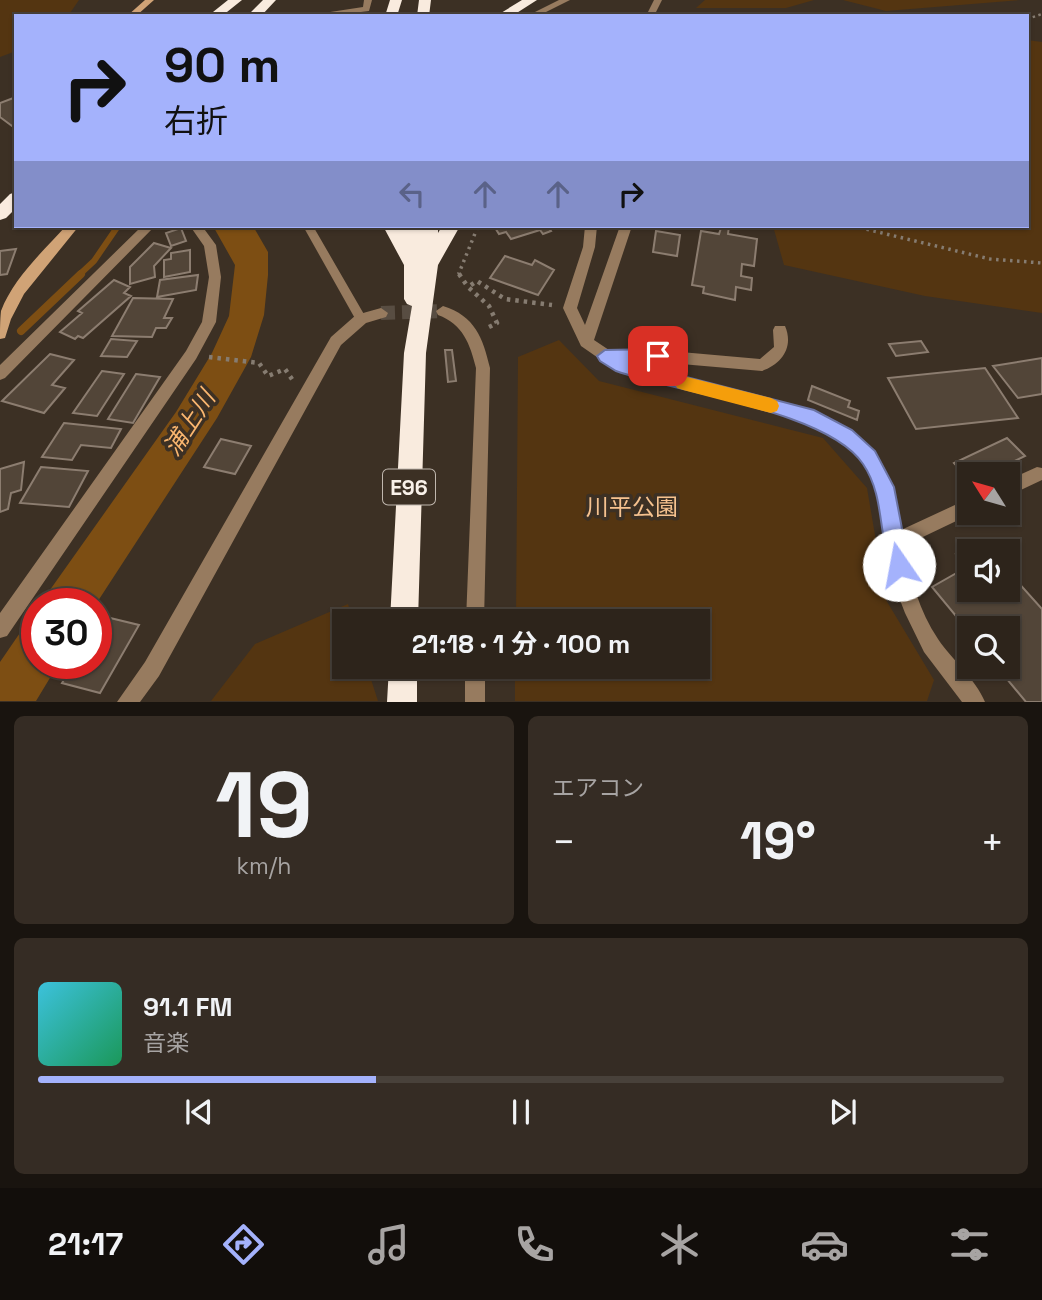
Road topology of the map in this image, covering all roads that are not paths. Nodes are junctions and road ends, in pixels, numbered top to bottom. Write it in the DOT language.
graph roads {
  1 [pos="150,0"];
  2 [pos="236,0"];
  3 [pos="245,0"];
  4 [pos="270,0"];
  5 [pos="368,0"];
  6 [pos="531,0"];
  7 [pos="566,0"];
  8 [pos="133,14"];
  9 [pos="217,14"];
  10 [pos="226,14"];
  11 [pos="255,14"];
  12 [pos="325,14"];
  13 [pos="506,14"];
  14 [pos="535,14"];
  15 [pos="14,186"];
  16 [pos="0,199"];
  17 [pos="14,200"];
  18 [pos="0,214"];
  19 [pos="71,228"];
  20 [pos="147,228"];
  21 [pos="197,228"];
  22 [pos="309,228"];
  23 [pos="393,228"];
  24 [pos="412,228"];
  25 [pos="429,228"];
  26 [pos="450,228"];
  27 [pos="591,228"];
  28 [pos="625,228"];
  29 [pos="420,269"];
  30 [pos="443,311"];
  31 [pos="381,313"];
  32 [pos="361,319"];
  33 [pos="780,330"];
  34 [pos="0,334"];
  35 [pos="586,342"];
  36 [pos="605,356"];
  37 [pos="0,374"];
  38 [pos="1037,474"];
  39 [pos="1020,482"];
  40 [pos="957,512"];
  41 [pos="894,542"];
  42 [pos="404,609"];
  43 [pos="475,609"];
  44 [pos="0,629"];
  45 [pos="402,679"];
  46 [pos="475,679"];
  47 [pos="127,702"];
  48 [pos="401,702"];
  49 [pos="475,702"];
  50 [pos="975,702"];
  1 -- 8 [label="street"];
  2 -- 9 [label="highway"];
  3 -- 10 [label="highway"];
  4 -- 11 [label="highway"];
  5 -- 12 [label="lane"];
  6 -- 13 [label="highway"];
  7 -- 14 [label="street"];
  15 -- 16 [label="highway"];
  17 -- 18 [label="highway"];
  19 -- 34 [label="street"];
  20 -- 37 [label="street"];
  21 -- 44 [label="street"];
  22 -- 32 [label="lane"];
  23 -- 29 [label="highway"];
  24 -- 29 [label="highway, E96"];
  25 -- 29 [label="highway, E96"];
  26 -- 29 [label="highway"];
  27 -- 35 [label="street"];
  28 -- 35 [label="street"];
  29 -- 42 [label="highway, E96"];
  30 -- 43 [label="street"];
  31 -- 32 [label="street"];
  32 -- 47 [label="street"];
  33 -- 36 [label="street"];
  35 -- 36 [label="street"];
  36 -- 41 [label="street"];
  38 -- 39 [label="street"];
  40 -- 41 [label="street"];
  41 -- 50 [label="street"];
  45 -- 48 [label="highway"];
  46 -- 49 [label="street"];
}
